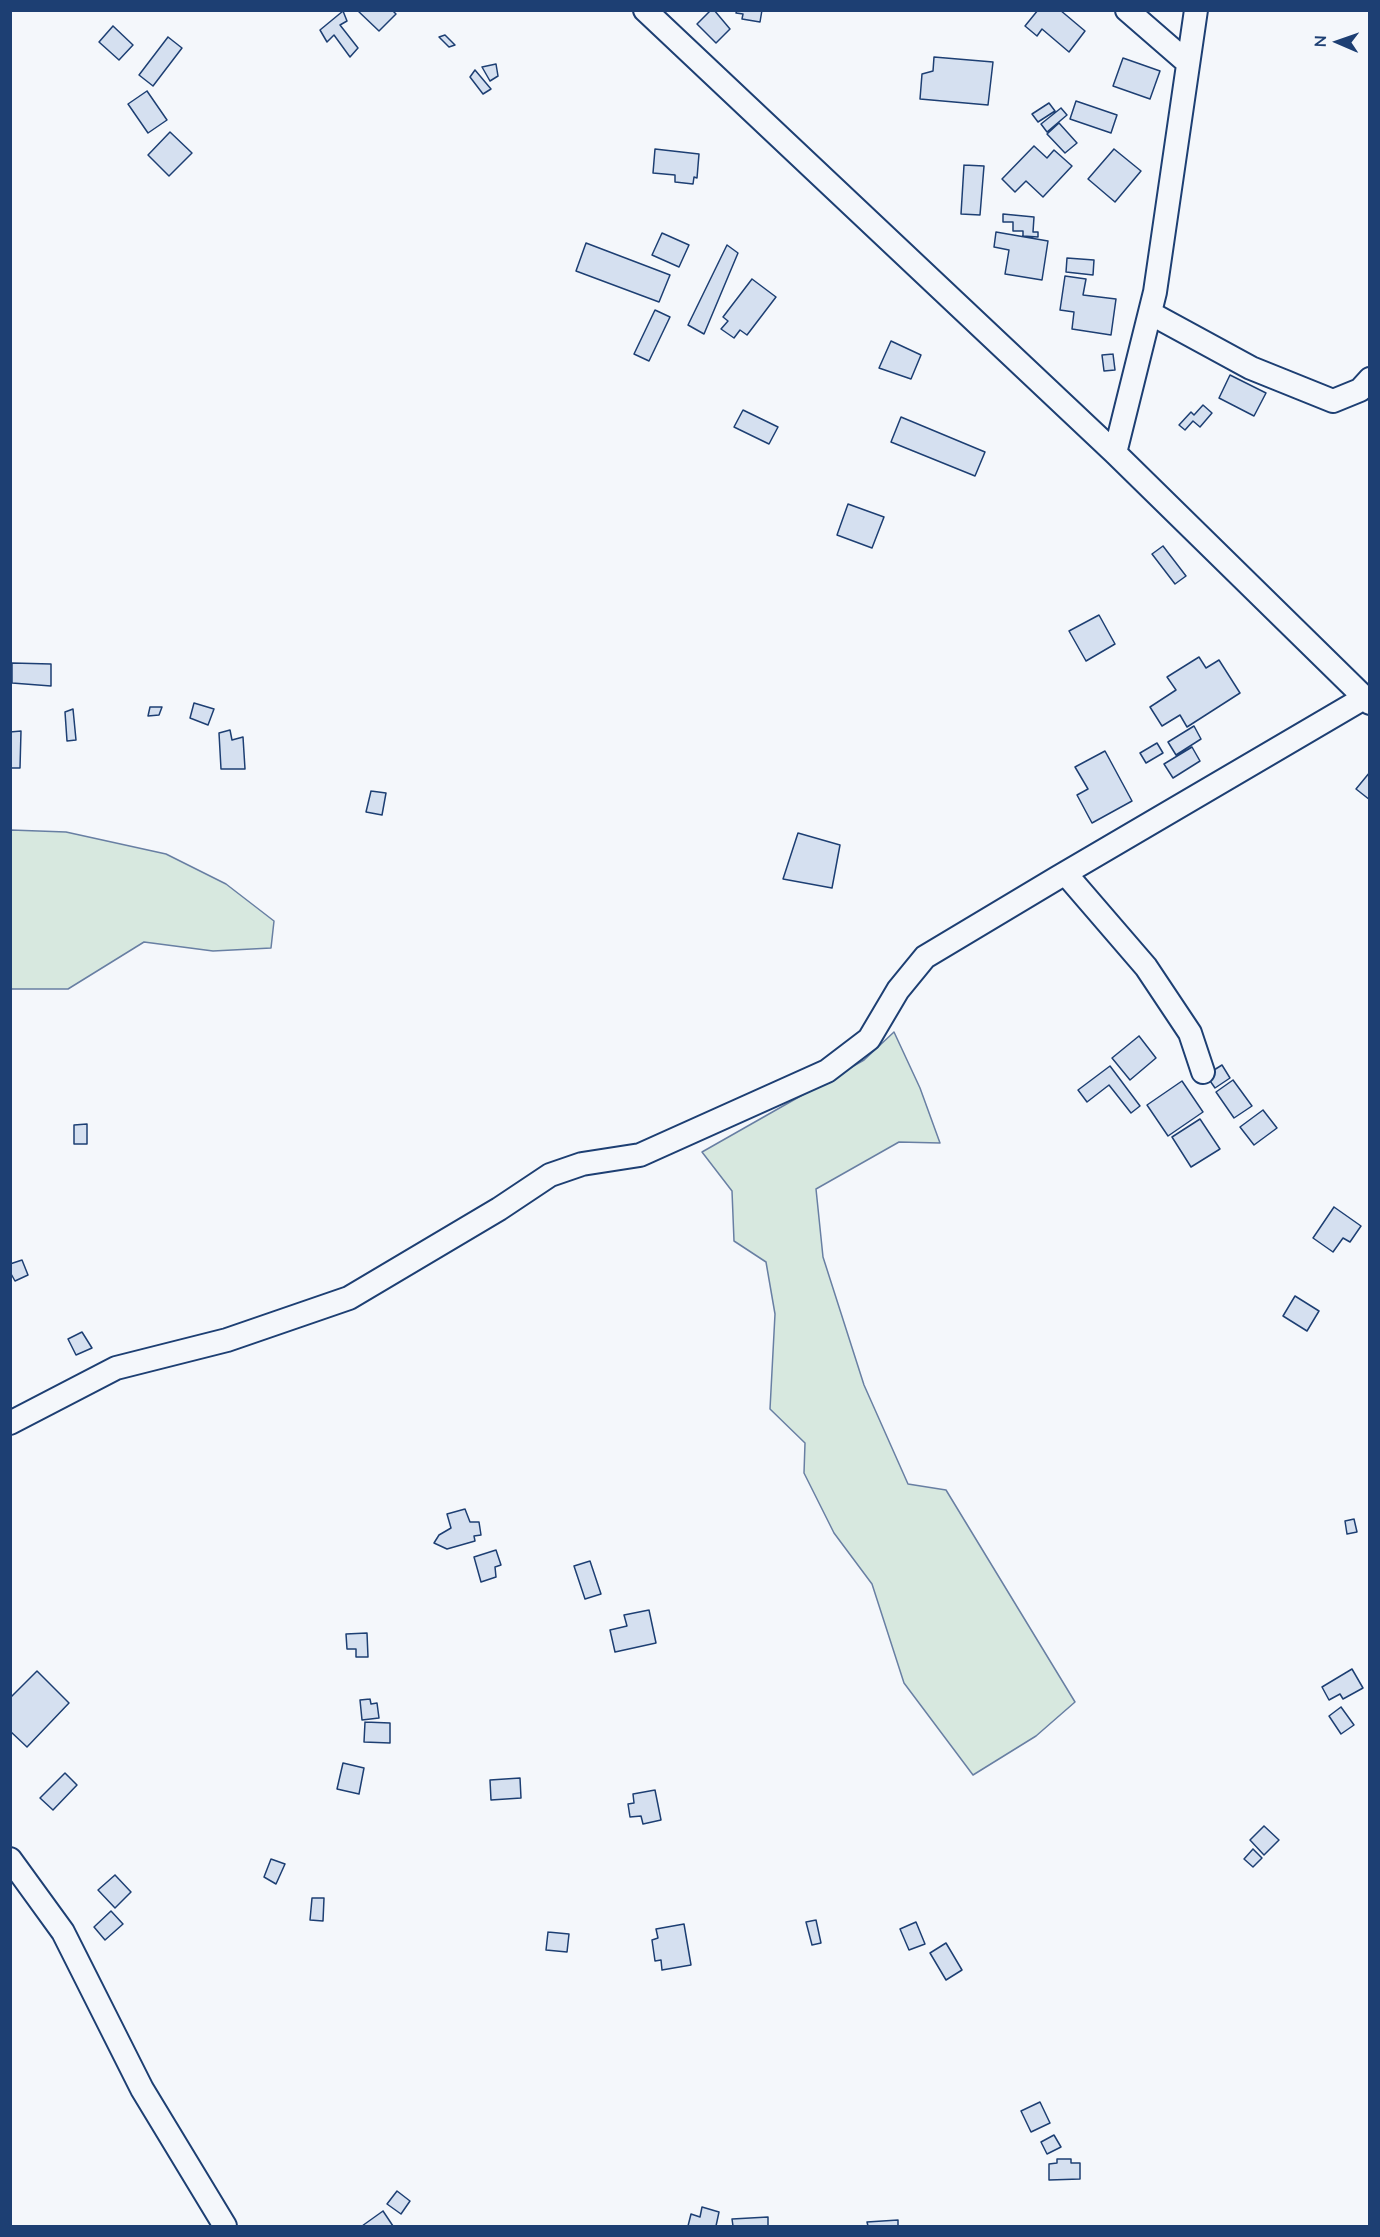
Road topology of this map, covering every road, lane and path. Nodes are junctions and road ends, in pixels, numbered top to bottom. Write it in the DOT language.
graph roads {
  1 [pos="645,10"];
  2 [pos="1127,10"];
  3 [pos="1196,10"];
  4 [pos="1188,63"];
  5 [pos="1150,313"];
  6 [pos="1370,379"];
  7 [pos="1115,453"];
  8 [pos="1367,700"];
  9 [pos="1065,873"];
  10 [pos="1203,1072"];
  11 [pos="10,1423"];
  12 [pos="10,1859"];
  13 [pos="225,2226"];
  1 -- 7 [label="street"];
  2 -- 4 [label="street"];
  3 -- 4 [label="street"];
  4 -- 5 [label="street"];
  5 -- 6 [label="street"];
  5 -- 7 [label="street"];
  7 -- 8 [label="street"];
  8 -- 9 [label="street"];
  9 -- 10 [label="street"];
  9 -- 11 [label="street"];
  12 -- 13 [label="street"];
}
